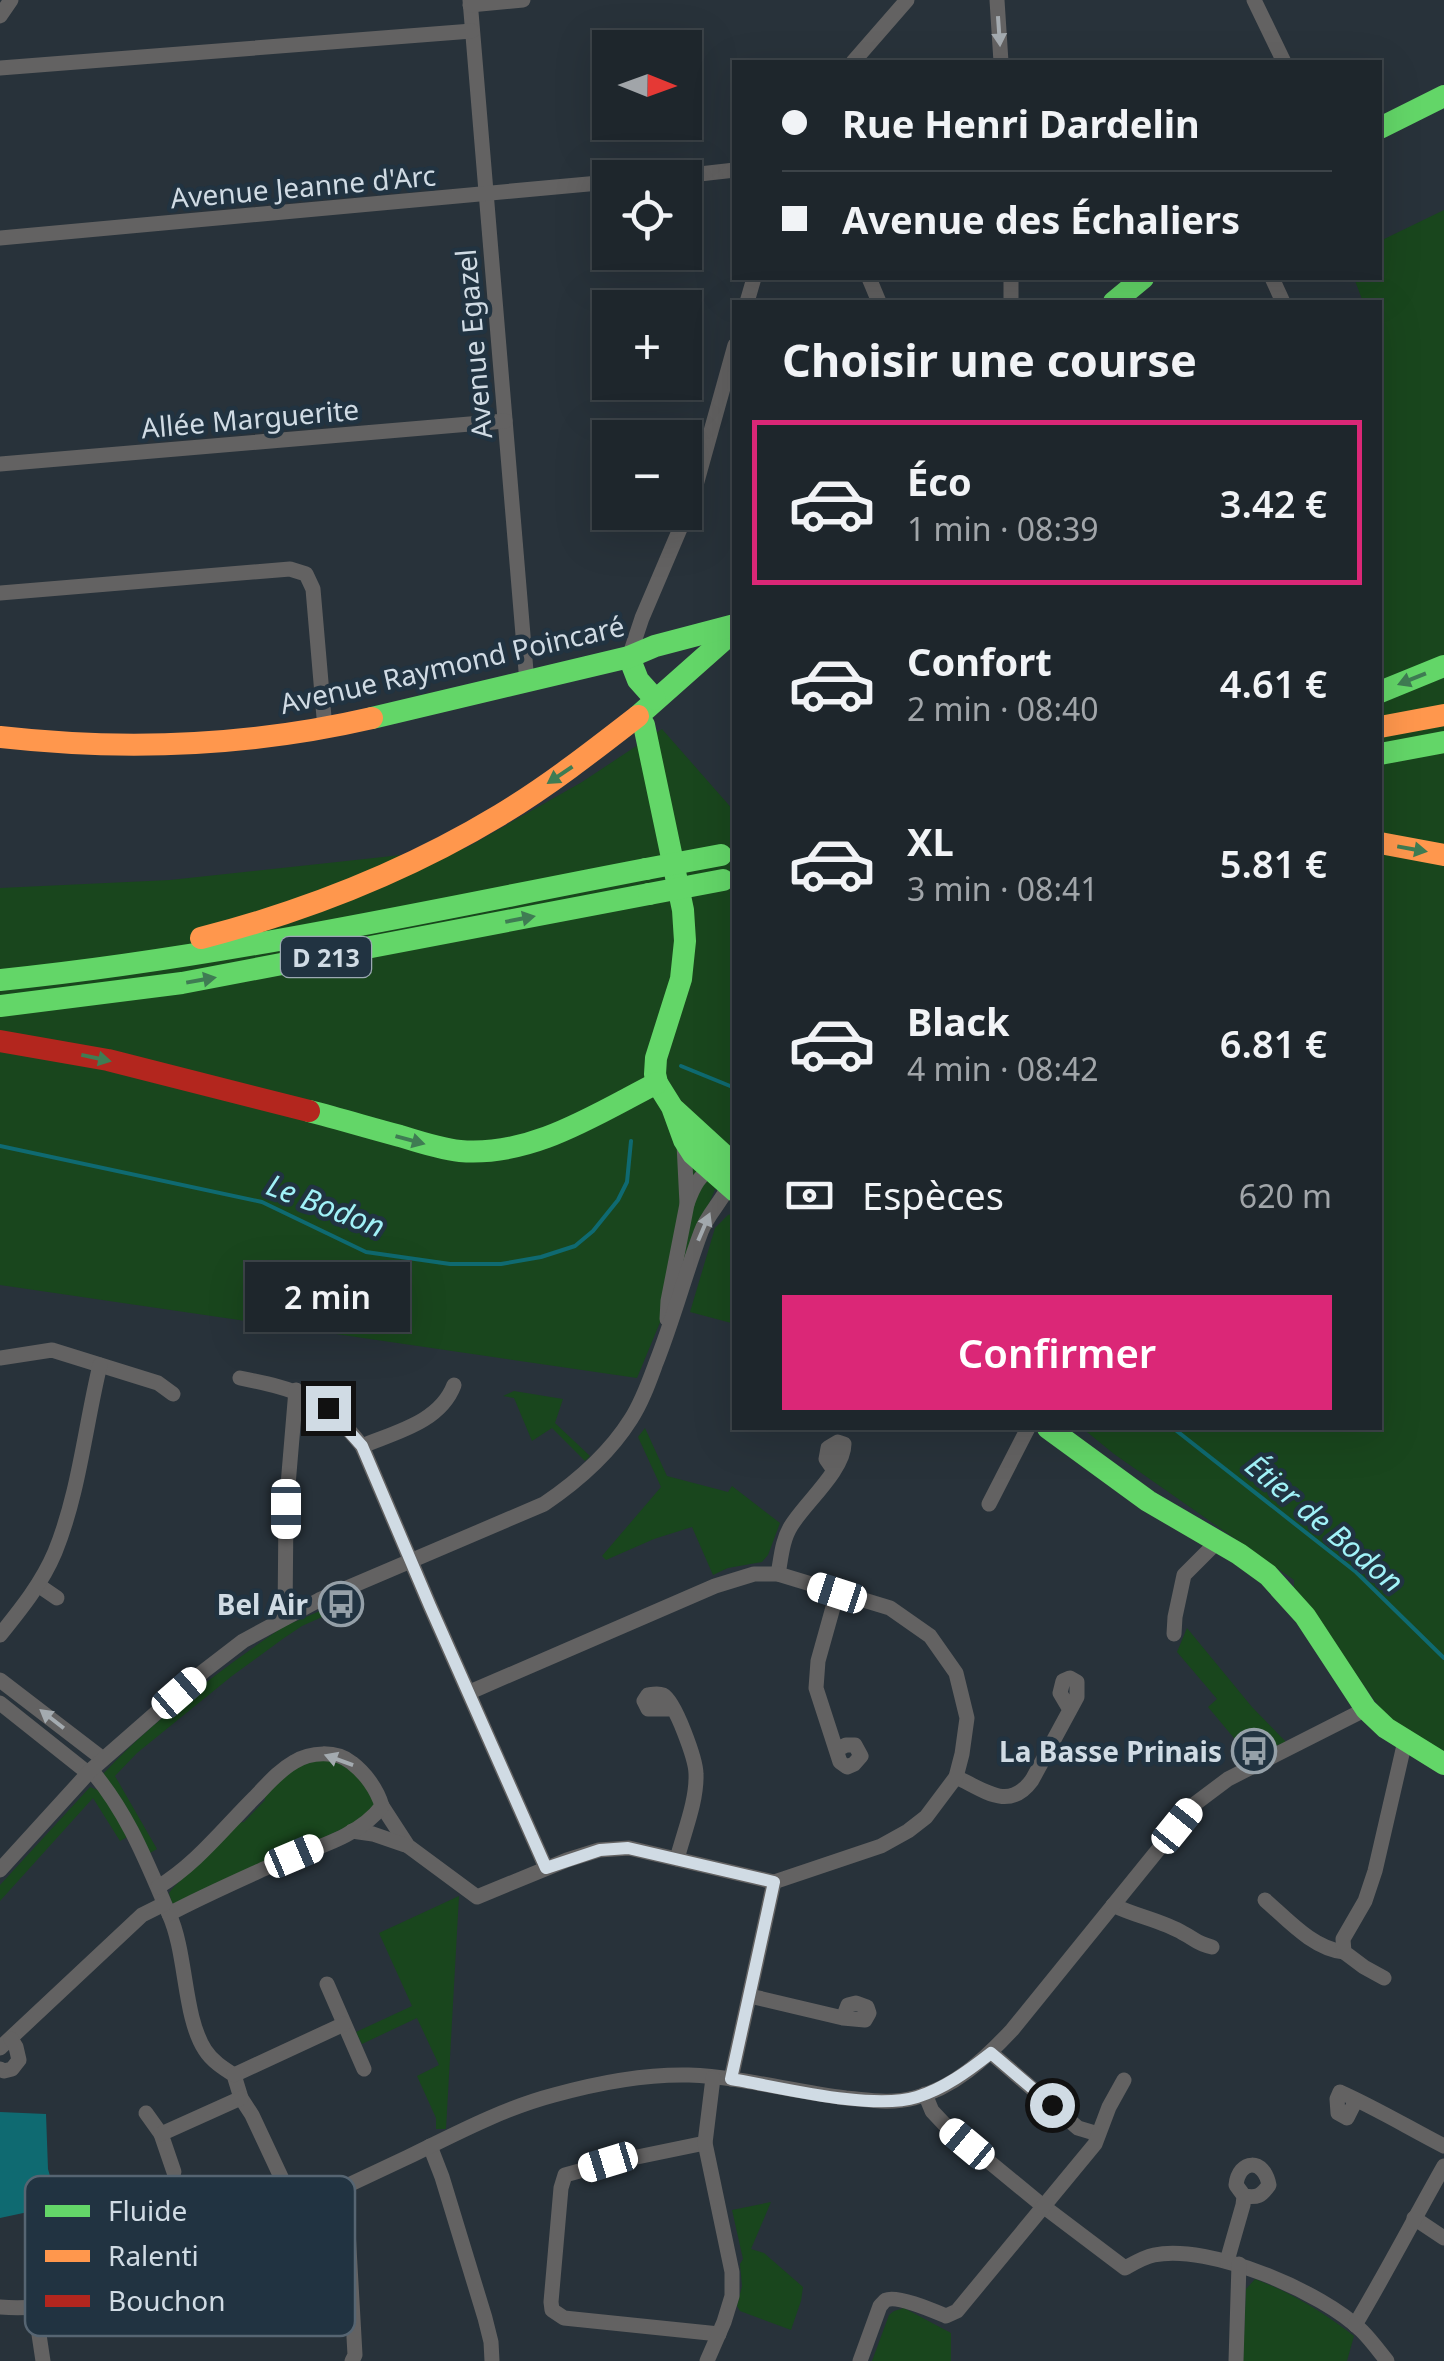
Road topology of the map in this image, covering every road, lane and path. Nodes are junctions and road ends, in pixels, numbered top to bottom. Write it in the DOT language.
graph roads {
  1 [pos="11,0"];
  2 [pos="523,0"];
  3 [pos="907,0"];
  4 [pos="998,0"];
  5 [pos="1254,0"];
  6 [pos="470,2"];
  7 [pos="0,16"];
  8 [pos="472,32"];
  9 [pos="855,60"];
  10 [pos="1001,60"];
  11 [pos="1283,60"];
  12 [pos="0,68"];
  13 [pos="1444,96"];
  14 [pos="1444,105"];
  15 [pos="1413,112"];
  16 [pos="1382,113"];
  17 [pos="1382,127"];
  18 [pos="732,170"];
  19 [pos="702,174"];
  20 [pos="592,184"];
  21 [pos="486,194"];
  22 [pos="0,238"];
  23 [pos="1140,280"];
  24 [pos="1116,300"];
  25 [pos="732,356"];
  26 [pos="505,421"];
  27 [pos="0,464"];
  28 [pos="0,593"];
  29 [pos="732,629"];
  30 [pos="732,631"];
  31 [pos="655,646"];
  32 [pos="629,657"];
  33 [pos="1444,666"];
  34 [pos="675,682"];
  35 [pos="527,683"];
  36 [pos="1382,691"];
  37 [pos="655,698"];
  38 [pos="638,716"];
  39 [pos="1444,716"];
  40 [pos="1382,728"];
  41 [pos="325,729"];
  42 [pos="0,737"];
  43 [pos="1444,742"];
  44 [pos="1382,754"];
  45 [pos="1382,843"];
  46 [pos="728,854"];
  47 [pos="1444,855"];
  48 [pos="729,879"];
  49 [pos="130,965"];
  50 [pos="0,980"];
  51 [pos="0,1006"];
  52 [pos="0,1041"];
  53 [pos="656,1083"];
  54 [pos="672,1108"];
  55 [pos="684,1140"];
  56 [pos="728,1175"];
  57 [pos="687,1204"];
  58 [pos="666,1338"];
  59 [pos="0,1358"];
  60 [pos="100,1365"];
  61 [pos="240,1378"];
  62 [pos="454,1384"];
  63 [pos="296,1390"];
  64 [pos="173,1394"];
  65 [pos="1027,1430"];
  66 [pos="1051,1430"];
  67 [pos="362,1446"];
  68 [pos="833,1469"];
  69 [pos="989,1504"];
  70 [pos="1218,1540"];
  71 [pos="412,1561"];
  72 [pos="778,1574"];
  73 [pos="38,1585"];
  74 [pos="837,1593"];
  75 [pos="57,1598"];
  76 [pos="285,1618"];
  77 [pos="1174,1634"];
  78 [pos="0,1636"];
  79 [pos="0,1680"];
  80 [pos="470,1692"];
  81 [pos="0,1704"];
  82 [pos="674,1709"];
  83 [pos="1366,1709"];
  84 [pos="1070,1710"];
  85 [pos="1405,1741"];
  86 [pos="838,1749"];
  87 [pos="1444,1764"];
  88 [pos="94,1768"];
  89 [pos="956,1777"];
  90 [pos="382,1806"];
  91 [pos="352,1831"];
  92 [pos="408,1846"];
  93 [pos="677,1858"];
  94 [pos="546,1868"];
  95 [pos="0,1870"];
  96 [pos="774,1882"];
  97 [pos="158,1887"];
  98 [pos="1264,1900"];
  99 [pos="1113,1905"];
  100 [pos="166,1909"];
  101 [pos="1212,1947"];
  102 [pos="1344,1952"];
  103 [pos="1384,1978"];
  104 [pos="327,1984"];
  105 [pos="750,1996"];
  106 [pos="842,2018"];
  107 [pos="344,2024"];
  108 [pos="5,2044"];
  109 [pos="991,2053"];
  110 [pos="0,2069"];
  111 [pos="364,2069"];
  112 [pos="234,2075"];
  113 [pos="713,2078"];
  114 [pos="731,2079"];
  115 [pos="1124,2080"];
  116 [pos="924,2094"];
  117 [pos="241,2098"];
  118 [pos="1356,2100"];
  119 [pos="146,2113"];
  120 [pos="161,2134"];
  121 [pos="1098,2134"];
  122 [pos="705,2143"];
  123 [pos="430,2146"];
  124 [pos="1444,2146"];
  125 [pos="1444,2166"];
  126 [pos="174,2172"];
  127 [pos="280,2176"];
  128 [pos="355,2182"];
  129 [pos="1244,2196"];
  130 [pos="1043,2206"];
  131 [pos="1414,2218"];
  132 [pos="1444,2238"];
  133 [pos="1233,2262"];
  134 [pos="0,2307"];
  135 [pos="25,2308"];
  136 [pos="1355,2325"];
  137 [pos="719,2334"];
  138 [pos="40,2336"];
  139 [pos="354,2336"];
  140 [pos="44,2361"];
  141 [pos="352,2361"];
  142 [pos="492,2361"];
  143 [pos="707,2361"];
  144 [pos="860,2361"];
  145 [pos="1236,2361"];
  146 [pos="1387,2361"];
  1 -- 7 [label="street"];
  2 -- 6 [label="street"];
  3 -- 9 [label="street"];
  4 -- 10 [label="street, one-way"];
  5 -- 11 [label="street"];
  6 -- 8 [label="street, Avenue Egazel"];
  8 -- 12 [label="street"];
  8 -- 21 [label="street, Avenue Egazel"];
  13 -- 15 [label="main road"];
  14 -- 15 [label="main road"];
  15 -- 16 [label="street"];
  15 -- 17 [label="main road"];
  18 -- 19 [label="street"];
  20 -- 21 [label="street, Avenue Jeanne d'Arc"];
  21 -- 22 [label="street, Avenue Jeanne d'Arc"];
  21 -- 26 [label="street, Avenue Egazel"];
  23 -- 24 [label="main road"];
  25 -- 32 [label="street"];
  26 -- 27 [label="street, Allée Marguerite"];
  26 -- 35 [label="street, Avenue Egazel"];
  28 -- 41 [label="street"];
  29 -- 31 [label="main road, Avenue Raymond Poincaré"];
  30 -- 34 [label="main road, Avenue Raymond Poincaré"];
  31 -- 32 [label="main road, Avenue Raymond Poincaré"];
  31 -- 34 [label="main road"];
  32 -- 35 [label="main road, Avenue Raymond Poincaré"];
  32 -- 37 [label="main road"];
  33 -- 36 [label="main road, one-way"];
  34 -- 37 [label="main road, Avenue Raymond Poincaré"];
  35 -- 41 [label="main road, Avenue Raymond Poincaré"];
  37 -- 38 [label="main road, Avenue Raymond Poincaré"];
  38 -- 49 [label="main road, Avenue Raymond Poincaré, one-way"];
  38 -- 53 [label="main road"];
  39 -- 40 [label="main road"];
  41 -- 42 [label="main road, Avenue Raymond Poincaré"];
  43 -- 44 [label="main road"];
  45 -- 47 [label="main road, one-way"];
  46 -- 49 [label="main road, D 213, bridge"];
  51 -- 48 [label="main road, D 213, one-way, bridge"];
  49 -- 50 [label="main road, D 213"];
  52 -- 53 [label="main road, one-way"];
  53 -- 54 [label="main road"];
  54 -- 55 [label="main road"];
  54 -- 56 [label="main road"];
  55 -- 56 [label="main road"];
  55 -- 57 [label="street"];
  56 -- 57 [label="street"];
  58 -- 56 [label="street, one-way"];
  57 -- 58 [label="street"];
  58 -- 71 [label="street"];
  59 -- 60 [label="street"];
  60 -- 64 [label="street"];
  60 -- 73 [label="street"];
  61 -- 63 [label="street"];
  62 -- 67 [label="street"];
  63 -- 67 [label="street"];
  63 -- 76 [label="street"];
  65 -- 69 [label="street"];
  66 -- 70 [label="main road"];
  67 -- 71 [label="street"];
  68 -- 72 [label="street"];
  70 -- 77 [label="street"];
  70 -- 83 [label="main road"];
  71 -- 76 [label="street"];
  71 -- 80 [label="street"];
  72 -- 74 [label="street"];
  72 -- 80 [label="street"];
  73 -- 75 [label="street"];
  73 -- 78 [label="street"];
  74 -- 86 [label="street"];
  74 -- 89 [label="street"];
  76 -- 88 [label="street"];
  88 -- 79 [label="street, one-way"];
  80 -- 94 [label="street"];
  81 -- 88 [label="street"];
  82 -- 93 [label="street"];
  83 -- 85 [label="main road"];
  83 -- 99 [label="street"];
  84 -- 89 [label="street"];
  85 -- 87 [label="main road"];
  85 -- 102 [label="street"];
  88 -- 95 [label="street"];
  88 -- 97 [label="street"];
  89 -- 96 [label="street"];
  90 -- 91 [label="street"];
  90 -- 92 [label="street"];
  90 -- 97 [label="street, one-way"];
  91 -- 92 [label="street"];
  91 -- 100 [label="street"];
  92 -- 94 [label="street"];
  93 -- 94 [label="street"];
  93 -- 96 [label="street"];
  96 -- 105 [label="street"];
  97 -- 100 [label="street"];
  98 -- 102 [label="street"];
  99 -- 101 [label="street"];
  99 -- 109 [label="street"];
  100 -- 108 [label="street"];
  100 -- 112 [label="street"];
  102 -- 103 [label="street"];
  104 -- 107 [label="street"];
  105 -- 106 [label="street"];
  105 -- 114 [label="street"];
  107 -- 111 [label="street"];
  107 -- 112 [label="street"];
  108 -- 110 [label="street"];
  109 -- 116 [label="street"];
  109 -- 121 [label="street"];
  112 -- 117 [label="street"];
  113 -- 114 [label="street"];
  113 -- 122 [label="street"];
  113 -- 123 [label="street"];
  114 -- 116 [label="street"];
  115 -- 121 [label="street"];
  116 -- 130 [label="street"];
  117 -- 120 [label="street"];
  117 -- 127 [label="street"];
  118 -- 124 [label="street"];
  119 -- 120 [label="street"];
  120 -- 126 [label="street"];
  121 -- 130 [label="street"];
  122 -- 137 [label="street"];
  122 -- 137 [label="street"];
  123 -- 128 [label="street"];
  123 -- 142 [label="street"];
  125 -- 131 [label="street"];
  129 -- 133 [label="street"];
  130 -- 133 [label="street"];
  130 -- 144 [label="street"];
  131 -- 132 [label="street"];
  131 -- 136 [label="street"];
  133 -- 136 [label="street"];
  133 -- 145 [label="street"];
  134 -- 135 [label="street"];
  136 -- 146 [label="street"];
  137 -- 143 [label="street"];
  138 -- 140 [label="street"];
  139 -- 141 [label="street"];
}
